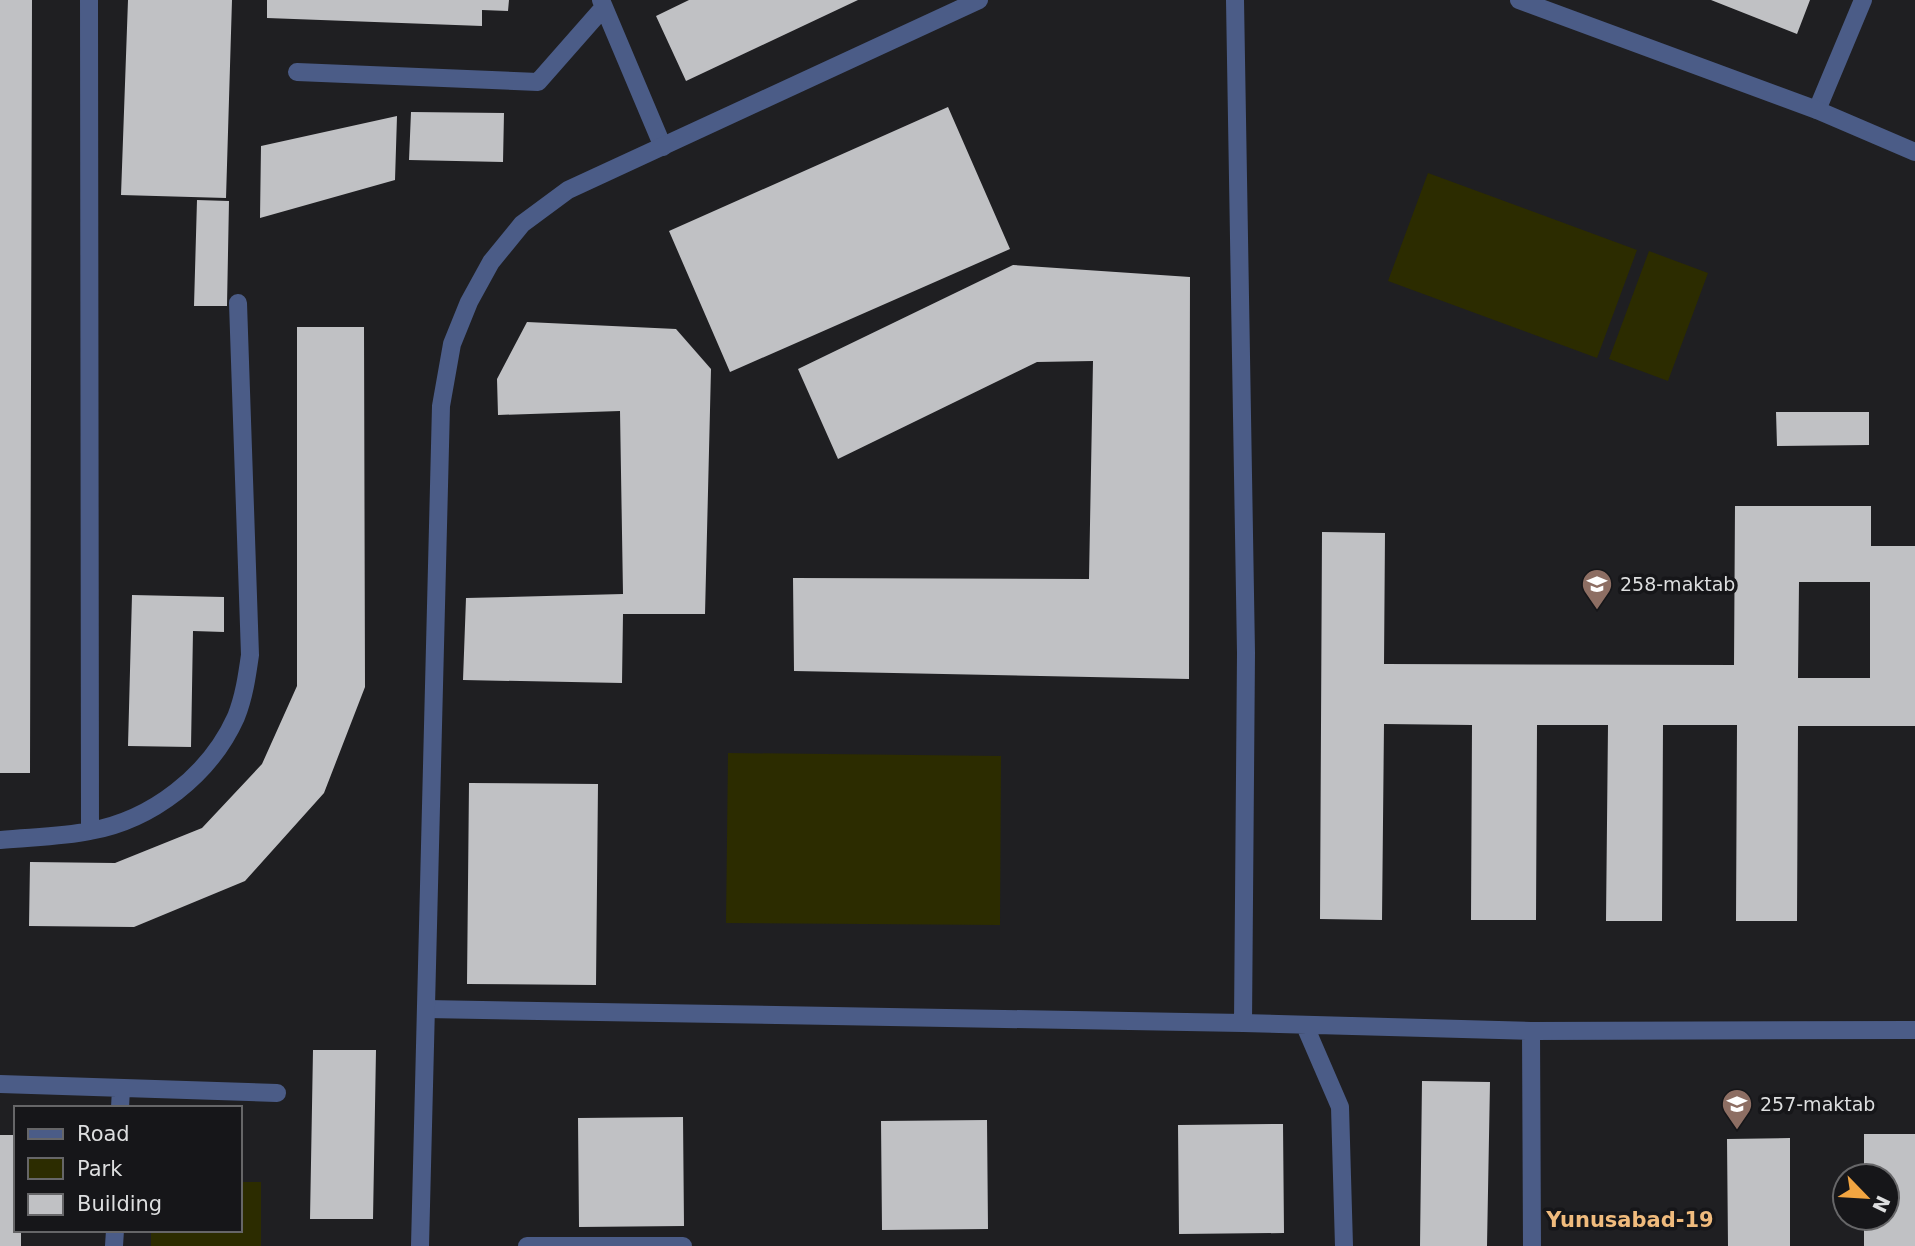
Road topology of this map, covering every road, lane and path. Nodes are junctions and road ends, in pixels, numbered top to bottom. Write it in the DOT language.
graph roads {
  1 [pos="89,0"];
  2 [pos="979,0"];
  3 [pos="1235,0"];
  4 [pos="1519,0"];
  5 [pos="1863,0"];
  6 [pos="603,4"];
  7 [pos="297,72"];
  8 [pos="1817,110"];
  9 [pos="663,147"];
  10 [pos="1915,152"];
  11 [pos="238,303"];
  12 [pos="90,831"];
  13 [pos="0,840"];
  14 [pos="426,1009"];
  15 [pos="1243,1024"];
  16 [pos="1305,1026"];
  17 [pos="1915,1030"];
  18 [pos="1531,1031"];
  19 [pos="0,1084"];
  20 [pos="121,1088"];
  21 [pos="277,1093"];
  22 [pos="120,1106"];
  23 [pos="420,1246"];
  24 [pos="527,1246"];
  25 [pos="683,1246"];
  26 [pos="1344,1246"];
  27 [pos="1532,1246"];
  1 -- 12 [label="street"];
  2 -- 9 [label="street"];
  3 -- 15 [label="street"];
  4 -- 8 [label="street"];
  5 -- 8 [label="street"];
  6 -- 7 [label="street"];
  6 -- 9 [label="street"];
  8 -- 10 [label="street"];
  9 -- 14 [label="street"];
  11 -- 12 [label="street"];
  12 -- 13 [label="street"];
  14 -- 15 [label="street"];
  14 -- 23 [label="street"];
  15 -- 16 [label="street"];
  16 -- 18 [label="street"];
  16 -- 26 [label="street"];
  17 -- 18 [label="street"];
  18 -- 27 [label="street"];
  19 -- 20 [label="street"];
  20 -- 21 [label="street"];
  20 -- 22 [label="street"];
  24 -- 25 [label="street"];
}
